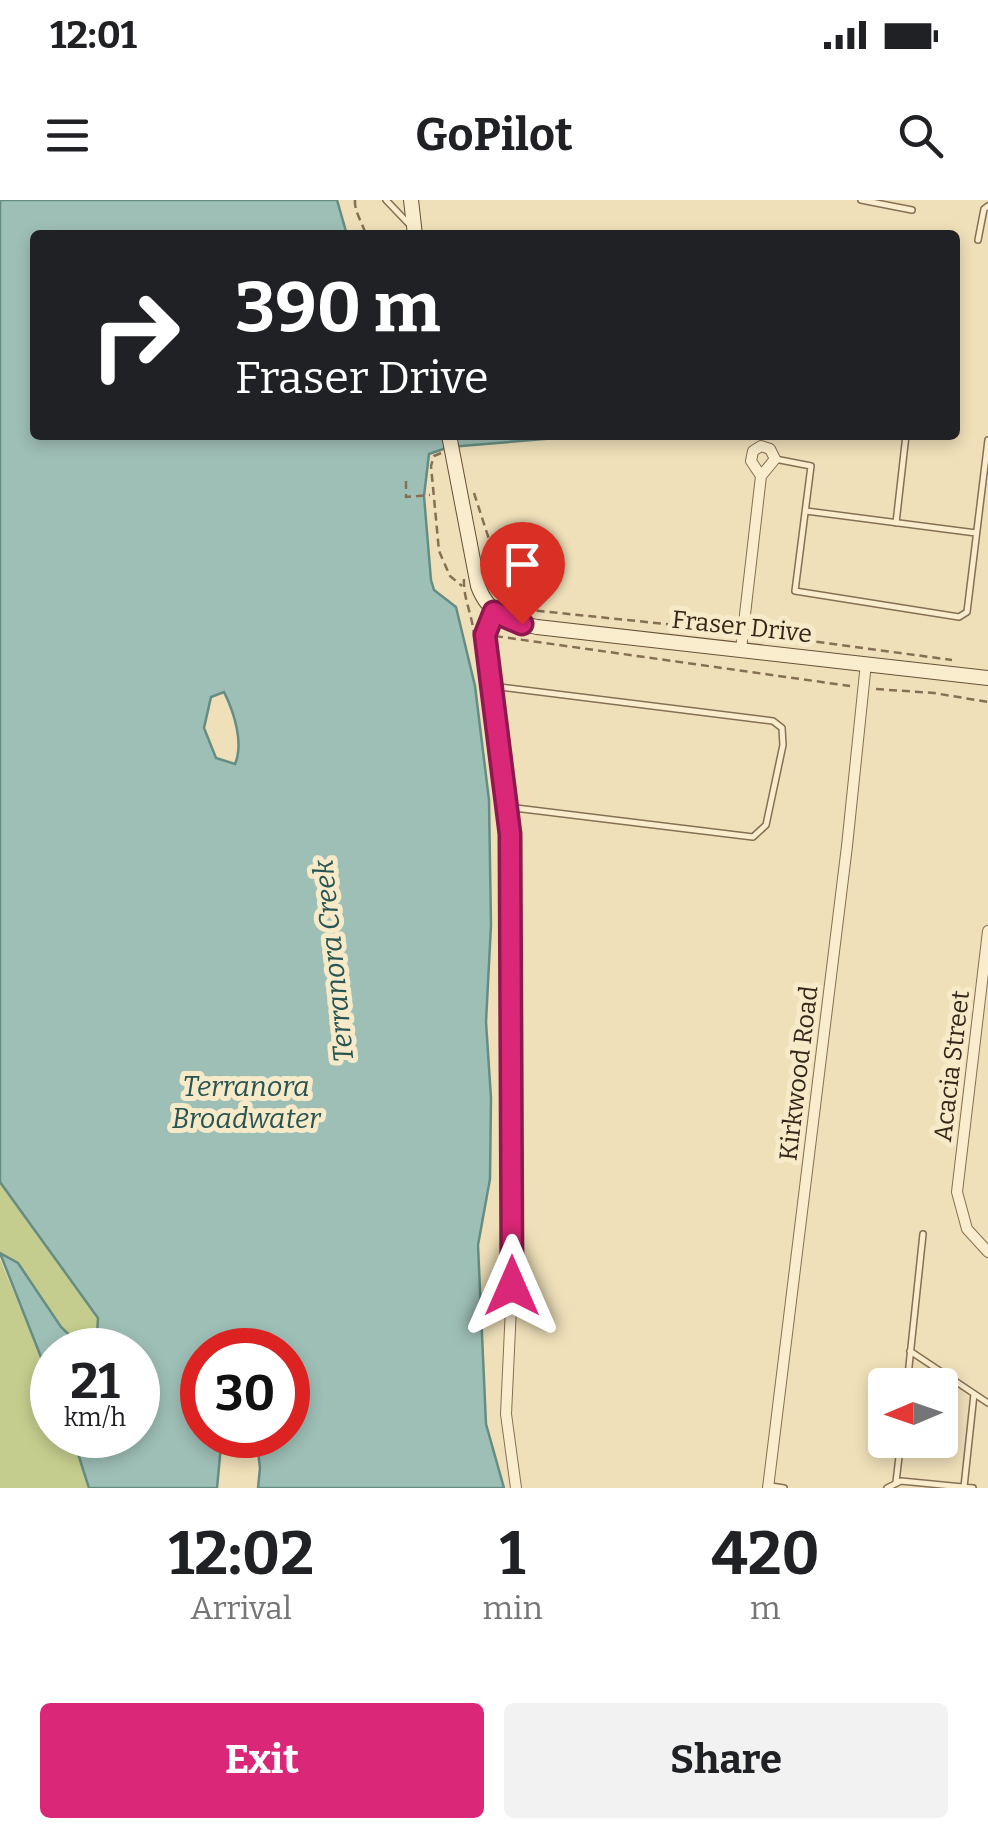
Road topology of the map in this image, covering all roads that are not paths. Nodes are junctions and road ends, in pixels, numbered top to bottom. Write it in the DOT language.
graph roads {
  1 [pos="386,200"];
  2 [pos="394,200"];
  3 [pos="411,200"];
  4 [pos="861,200"];
  5 [pos="988,206"];
  6 [pos="912,210"];
  7 [pos="396,211"];
  8 [pos="412,230"];
  9 [pos="414,230"];
  10 [pos="978,240"];
  11 [pos="450,440"];
  12 [pos="905,440"];
  13 [pos="988,440"];
  14 [pos="775,460"];
  15 [pos="761,476"];
  16 [pos="806,511"];
  17 [pos="896,522"];
  18 [pos="977,533"];
  19 [pos="494,612"];
  20 [pos="741,649"];
  21 [pos="866,663"];
  22 [pos="988,678"];
  23 [pos="492,686"];
  24 [pos="507,807"];
  25 [pos="988,931"];
  26 [pos="985,983"];
  27 [pos="924,1234"];
  28 [pos="988,1252"];
  29 [pos="910,1351"];
  30 [pos="908,1368"];
  31 [pos="974,1394"];
  32 [pos="988,1403"];
  33 [pos="899,1458"];
  34 [pos="896,1484"];
  35 [pos="768,1487"];
  36 [pos="944,1487"];
  37 [pos="964,1487"];
  38 [pos="516,1488"];
  39 [pos="784,1488"];
  40 [pos="887,1488"];
  41 [pos="973,1488"];
  1 -- 7 [label="lane"];
  2 -- 7 [label="lane"];
  3 -- 9 [label="street"];
  4 -- 6 [label="lane"];
  5 -- 10 [label="lane"];
  7 -- 8 [label="lane"];
  11 -- 19 [label="street"];
  12 -- 17 [label="lane"];
  13 -- 18 [label="lane"];
  14 -- 15 [label="street"];
  14 -- 15 [label="street"];
  14 -- 16 [label="lane"];
  15 -- 20 [label="street"];
  16 -- 17 [label="lane"];
  16 -- 18 [label="lane"];
  17 -- 18 [label="lane"];
  19 -- 20 [label="street, Fraser Drive"];
  19 -- 23 [label="street"];
  20 -- 21 [label="street, Fraser Drive"];
  21 -- 22 [label="street, Fraser Drive"];
  21 -- 35 [label="street, Kirkwood Road"];
  23 -- 24 [label="street"];
  23 -- 24 [label="lane"];
  24 -- 38 [label="street"];
  25 -- 26 [label="street, Acacia Street"];
  26 -- 28 [label="street, Acacia Street"];
  27 -- 29 [label="lane"];
  29 -- 30 [label="lane"];
  29 -- 31 [label="lane"];
  31 -- 32 [label="lane"];
  31 -- 37 [label="lane"];
  33 -- 34 [label="lane"];
  34 -- 36 [label="lane"];
  34 -- 40 [label="lane"];
  35 -- 39 [label="lane"];
  36 -- 37 [label="lane"];
  37 -- 41 [label="lane"];
}
